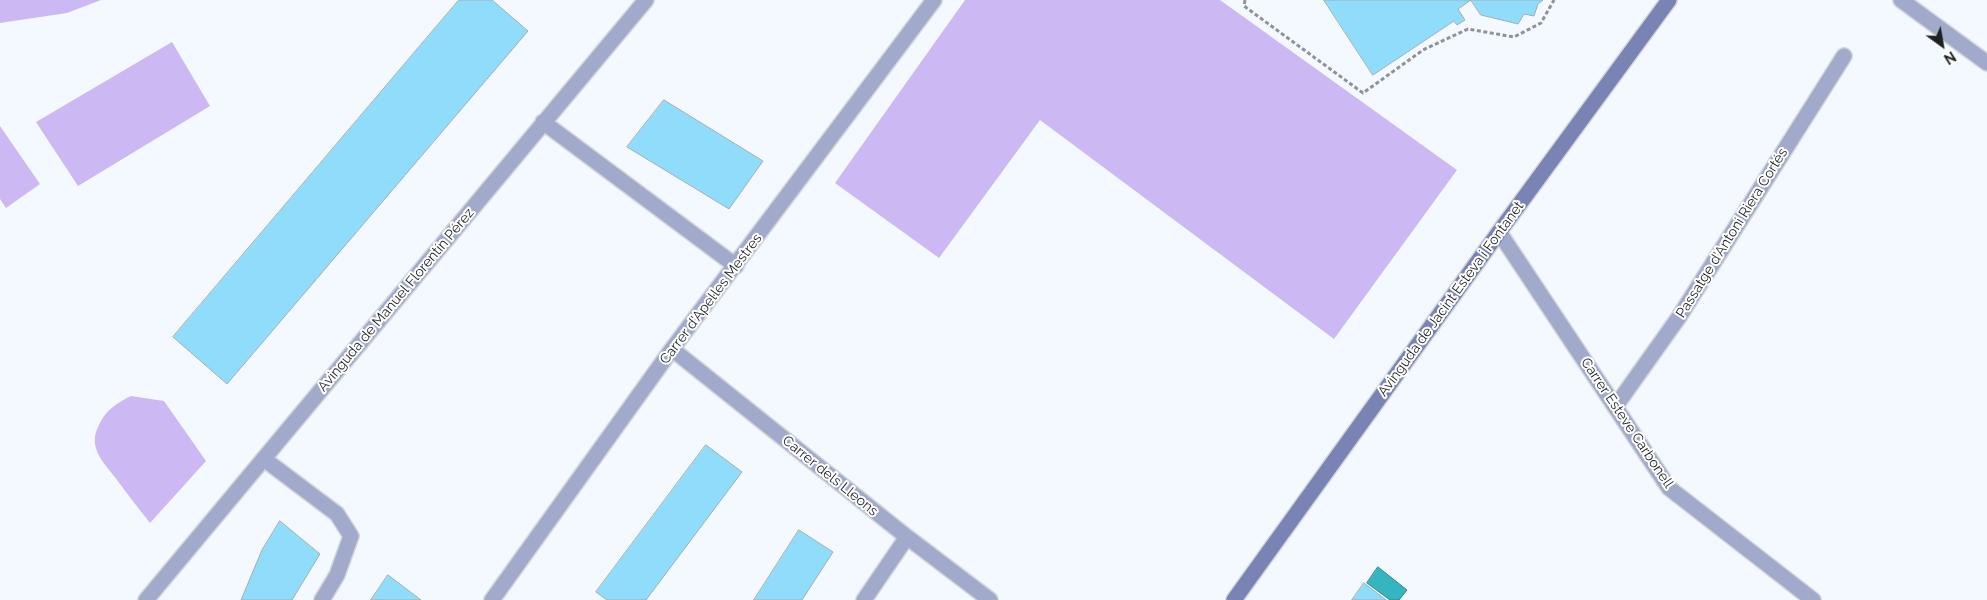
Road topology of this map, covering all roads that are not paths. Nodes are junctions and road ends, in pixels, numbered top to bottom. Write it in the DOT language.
graph roads {
  1 [pos="646,0"];
  2 [pos="934,0"];
  3 [pos="1669,0"];
  4 [pos="1901,0"];
  5 [pos="1844,56"];
  6 [pos="1987,62"];
  7 [pos="543,122"];
  8 [pos="1499,232"];
  9 [pos="736,266"];
  10 [pos="672,349"];
  11 [pos="1615,407"];
  12 [pos="264,459"];
  13 [pos="907,537"];
  14 [pos="146,600"];
  15 [pos="322,600"];
  16 [pos="492,600"];
  17 [pos="864,600"];
  18 [pos="990,600"];
  19 [pos="1234,600"];
  20 [pos="1813,600"];
  1 -- 7 [label="street, Avinguda de Manuel Florentín Pérez"];
  2 -- 9 [label="street, Carrer d'Apel·les Mestres"];
  3 -- 8 [label="street, Avinguda de Jacint Esteva i Fontanet"];
  4 -- 6 [label="street"];
  5 -- 11 [label="street, Passatge d'Antoni Riera Cortés"];
  7 -- 9 [label="street"];
  7 -- 12 [label="street, Avinguda de Manuel Florentín Pérez"];
  8 -- 11 [label="street, Carrer Esteve Carbonell"];
  8 -- 19 [label="street, Avinguda de Jacint Esteva i Fontanet"];
  9 -- 10 [label="street, Carrer d'Apel·les Mestres"];
  10 -- 13 [label="street, Carrer dels Lleons"];
  10 -- 16 [label="street, Carrer d'Apel·les Mestres"];
  11 -- 20 [label="street, Carrer Esteve Carbonell"];
  12 -- 14 [label="street, Avinguda de Manuel Florentín Pérez"];
  12 -- 15 [label="street"];
  13 -- 17 [label="street"];
  13 -- 18 [label="street, Carrer dels Lleons"];
}
